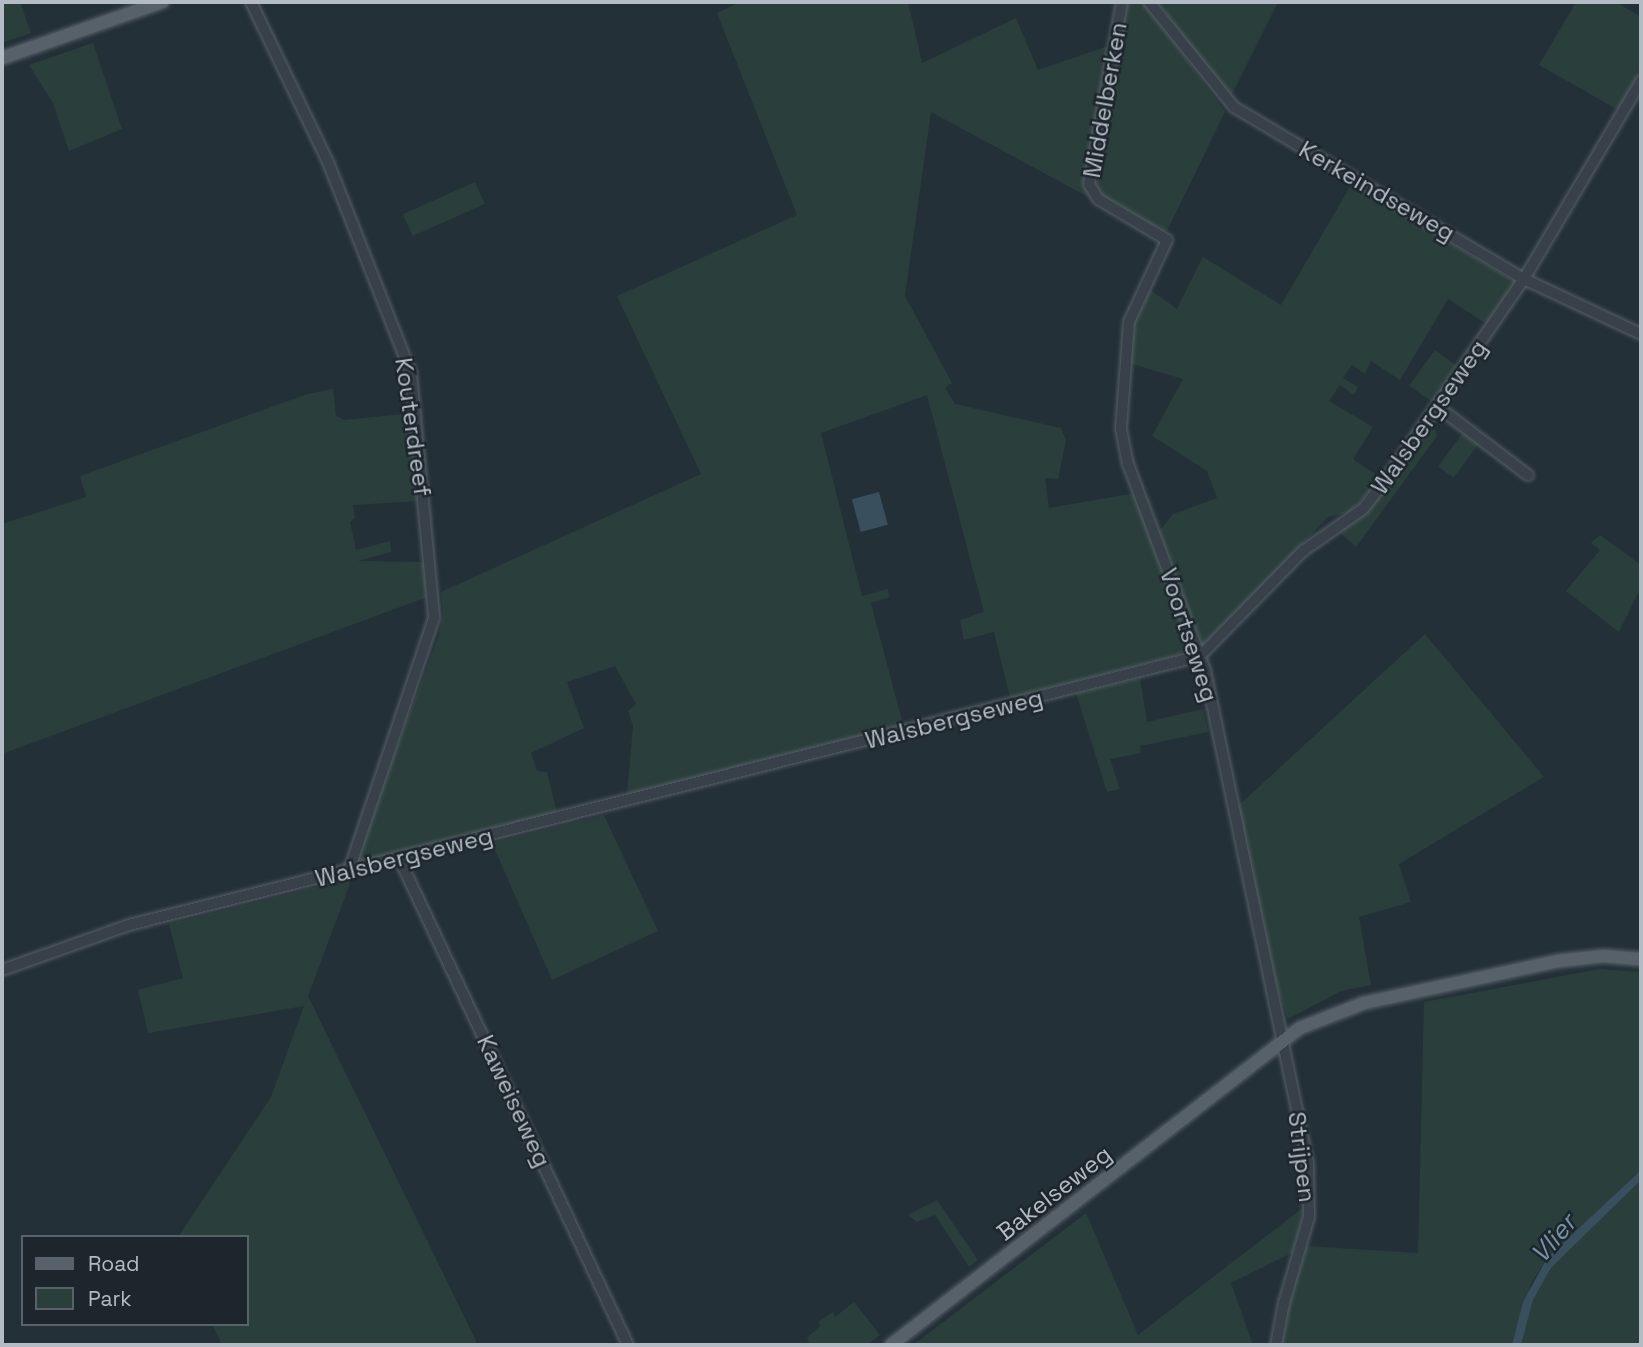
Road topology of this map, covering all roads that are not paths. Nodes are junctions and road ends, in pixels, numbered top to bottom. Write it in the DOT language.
graph roads {
  1 [pos="162,2"];
  2 [pos="251,2"];
  3 [pos="1122,2"];
  4 [pos="1149,2"];
  5 [pos="2,58"];
  6 [pos="1641,81"];
  7 [pos="1167,240"];
  8 [pos="1524,279"];
  9 [pos="1641,334"];
  10 [pos="1438,407"];
  11 [pos="1528,474"];
  12 [pos="1200,656"];
  13 [pos="399,858"];
  14 [pos="349,870"];
  15 [pos="1641,959"];
  16 [pos="2,970"];
  17 [pos="1283,1044"];
  18 [pos="628,1345"];
  19 [pos="891,1345"];
  20 [pos="1276,1345"];
  1 -- 5 [label="main road"];
  2 -- 14 [label="street, Kouterdreef"];
  3 -- 7 [label="street, Middelberken"];
  4 -- 8 [label="street, Kerkeindseweg"];
  6 -- 8 [label="street, Walsbergseweg"];
  7 -- 12 [label="street, Voortseweg"];
  8 -- 9 [label="street, Kerkeindseweg"];
  8 -- 10 [label="street, Walsbergseweg"];
  10 -- 11 [label="street"];
  10 -- 12 [label="street, Walsbergseweg"];
  12 -- 13 [label="street, Walsbergseweg"];
  12 -- 17 [label="street, Voortseweg"];
  13 -- 14 [label="street, Walsbergseweg"];
  13 -- 18 [label="street, Kaweiseweg"];
  14 -- 16 [label="street, Walsbergseweg"];
  15 -- 17 [label="main road, Bakelseweg"];
  17 -- 19 [label="main road, Bakelseweg"];
  17 -- 20 [label="street, Strijpen"];
}
